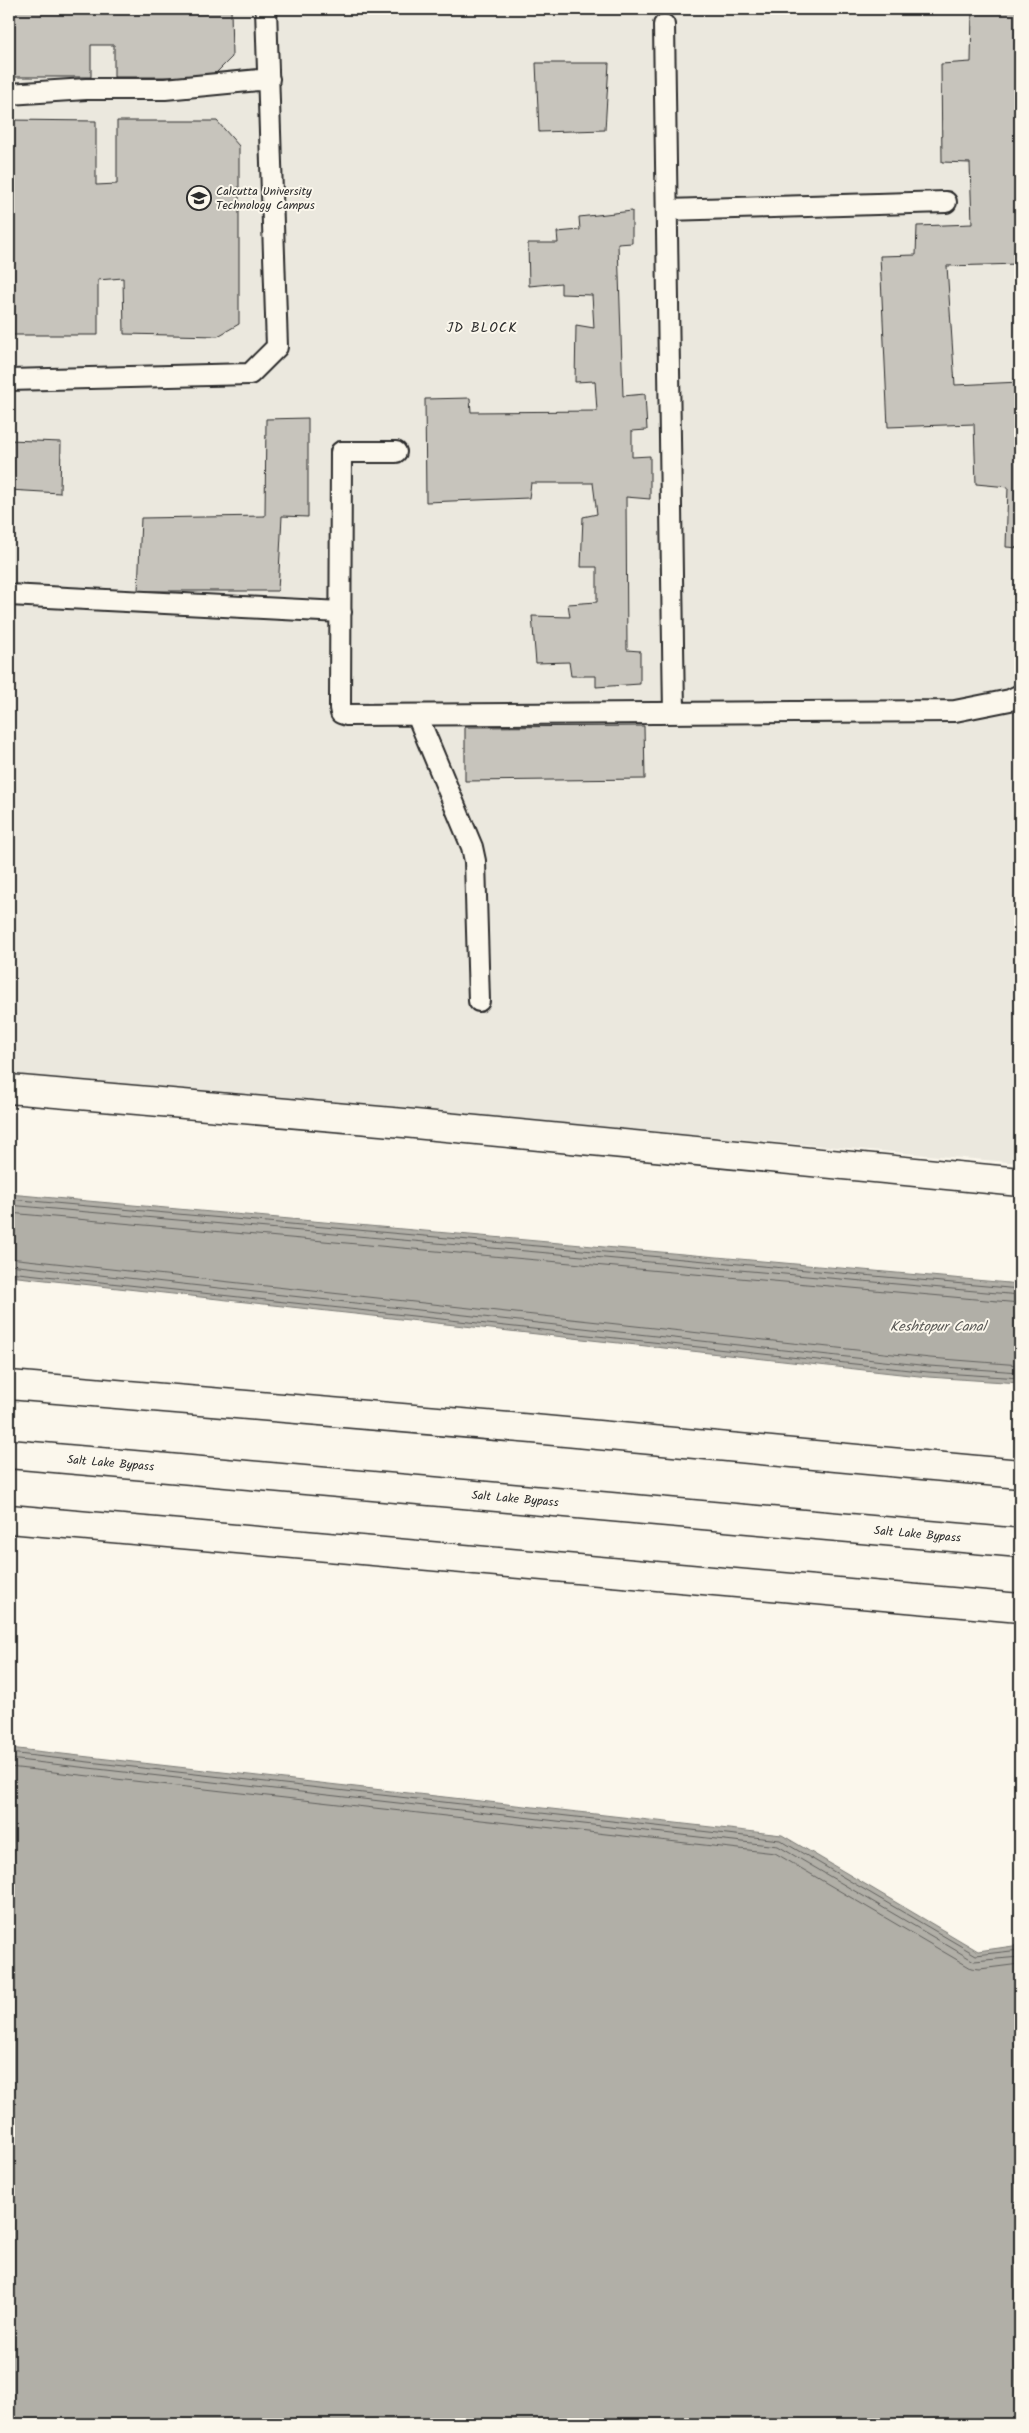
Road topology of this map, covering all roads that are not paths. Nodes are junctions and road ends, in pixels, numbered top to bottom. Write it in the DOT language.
graph roads {
  1 [pos="266,9"];
  2 [pos="664,25"];
  3 [pos="269,79"];
  4 [pos="9,94"];
  5 [pos="946,202"];
  6 [pos="667,210"];
  7 [pos="9,380"];
  8 [pos="396,452"];
  9 [pos="9,595"];
  10 [pos="341,612"];
  11 [pos="1020,695"];
  12 [pos="674,713"];
  13 [pos="418,715"];
  14 [pos="479,1000"];
  15 [pos="9,1089"];
  16 [pos="1020,1182"];
  17 [pos="9,1385"];
  18 [pos="9,1454"];
  19 [pos="1020,1474"];
  20 [pos="9,1519"];
  21 [pos="1020,1543"];
  22 [pos="1020,1608"];
  1 -- 3 [label="lane"];
  2 -- 6 [label="lane"];
  3 -- 4 [label="lane"];
  3 -- 7 [label="lane"];
  5 -- 6 [label="lane"];
  6 -- 12 [label="lane"];
  8 -- 10 [label="lane"];
  9 -- 10 [label="lane"];
  10 -- 13 [label="lane"];
  11 -- 12 [label="lane"];
  12 -- 13 [label="lane"];
  13 -- 14 [label="lane"];
  15 -- 16 [label="main road"];
  17 -- 19 [label="main road"];
  18 -- 21 [label="main road, Salt Lake Bypass"];
  20 -- 22 [label="main road"];
}
